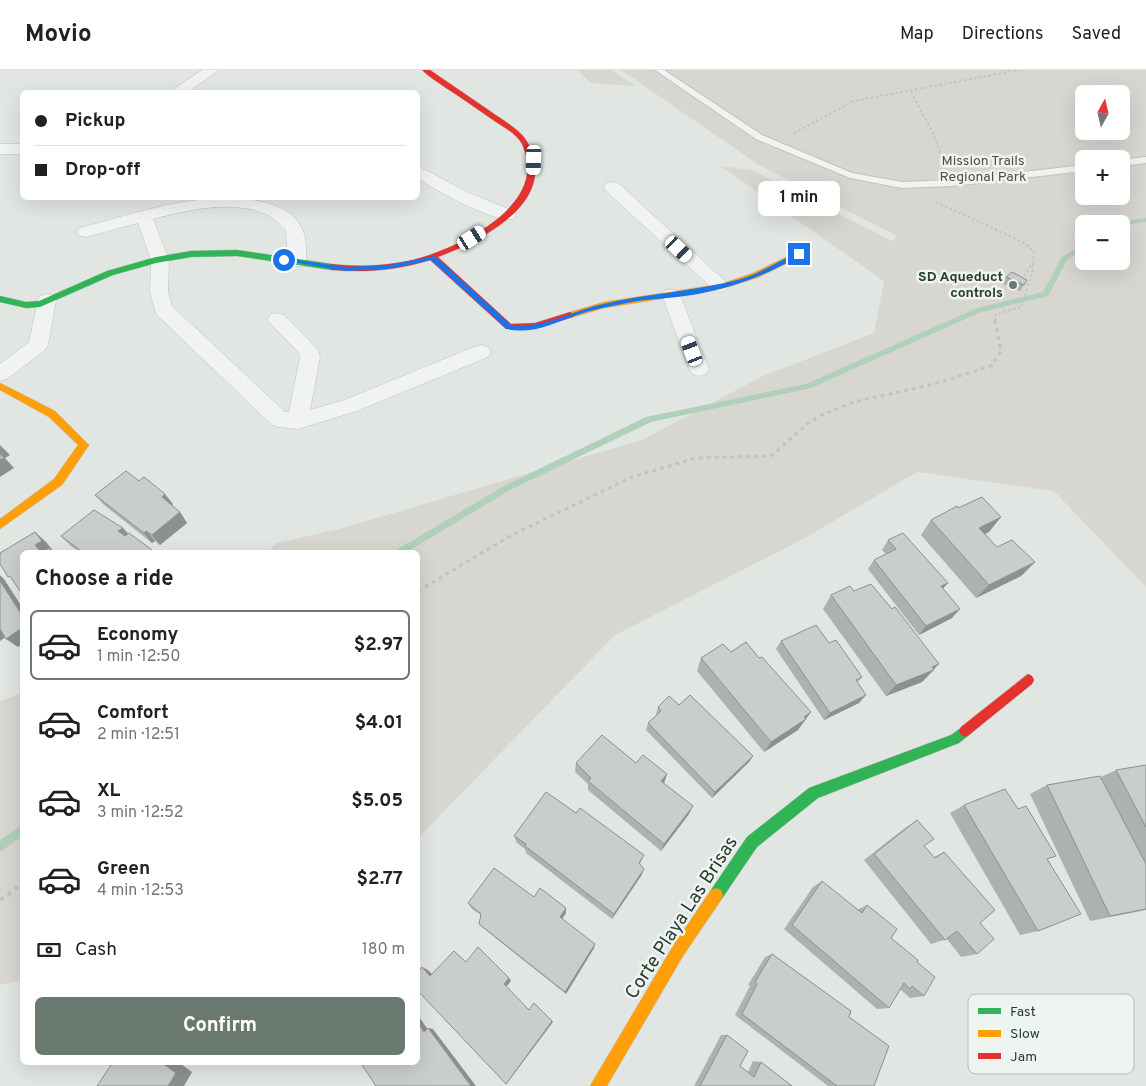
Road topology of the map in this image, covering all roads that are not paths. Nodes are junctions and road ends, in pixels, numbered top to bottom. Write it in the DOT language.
graph roads {
  1 [pos="212,70"];
  2 [pos="426,70"];
  3 [pos="659,70"];
  4 [pos="182,90"];
  5 [pos="20,148"];
  6 [pos="0,149"];
  7 [pos="1146,160"];
  8 [pos="1130,162"];
  9 [pos="1075,169"];
  10 [pos="420,173"];
  11 [pos="612,187"];
  12 [pos="507,215"];
  13 [pos="144,218"];
  14 [pos="86,232"];
  15 [pos="799,254"];
  16 [pos="433,258"];
  17 [pos="160,260"];
  18 [pos="297,262"];
  19 [pos="720,286"];
  20 [pos="671,295"];
  21 [pos="0,298"];
  22 [pos="47,300"];
  23 [pos="277,320"];
  24 [pos="481,352"];
  25 [pos="699,369"];
  26 [pos="0,374"];
  27 [pos="0,386"];
  28 [pos="298,421"];
  29 [pos="0,525"];
  30 [pos="1028,680"];
  31 [pos="598,1086"];
  1 -- 4 [label="street"];
  2 -- 12 [label="street"];
  3 -- 9 [label="lane"];
  5 -- 6 [label="street"];
  7 -- 8 [label="lane"];
  10 -- 12 [label="street"];
  11 -- 19 [label="street"];
  12 -- 16 [label="street"];
  13 -- 14 [label="street"];
  13 -- 17 [label="street"];
  13 -- 18 [label="street"];
  15 -- 19 [label="street"];
  16 -- 18 [label="street"];
  16 -- 20 [label="street"];
  17 -- 18 [label="street"];
  17 -- 22 [label="street"];
  17 -- 28 [label="street"];
  19 -- 20 [label="street"];
  20 -- 25 [label="street"];
  21 -- 22 [label="street"];
  22 -- 26 [label="street"];
  23 -- 28 [label="street"];
  24 -- 28 [label="street"];
  27 -- 29 [label="street"];
  30 -- 31 [label="street, Corte Playa Las Brisas"];
}
